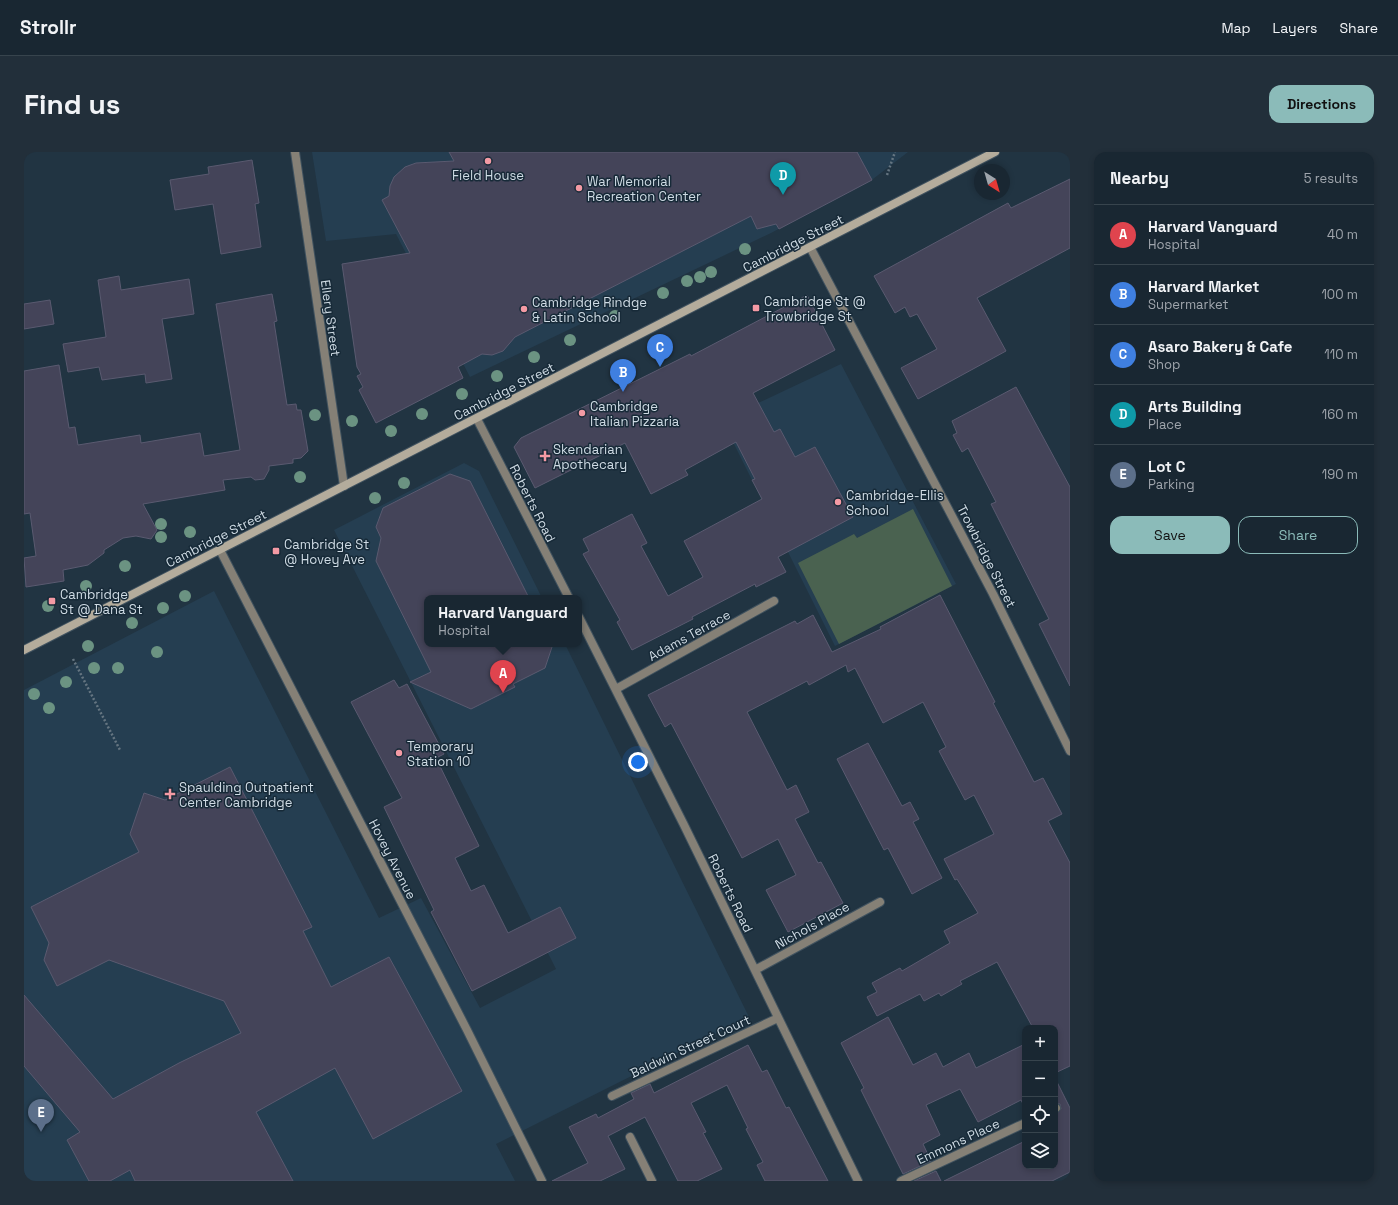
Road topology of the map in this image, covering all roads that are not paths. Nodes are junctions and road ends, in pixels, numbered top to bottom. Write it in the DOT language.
graph roads {
  1 [pos="295,152"];
  2 [pos="995,152"];
  3 [pos="810,247"];
  4 [pos="476,419"];
  5 [pos="344,486"];
  6 [pos="220,550"];
  7 [pos="567,595"];
  8 [pos="774,601"];
  9 [pos="582,623"];
  10 [pos="24,650"];
  11 [pos="616,689"];
  12 [pos="1070,751"];
  13 [pos="880,902"];
  14 [pos="755,970"];
  15 [pos="778,1018"];
  16 [pos="612,1096"];
  17 [pos="1022,1124"];
  18 [pos="630,1137"];
  19 [pos="542,1181"];
  20 [pos="652,1181"];
  21 [pos="858,1181"];
  22 [pos="901,1181"];
  1 -- 5 [label="street, Ellery Street"];
  2 -- 3 [label="main road, Cambridge Street"];
  3 -- 4 [label="main road, Cambridge Street"];
  3 -- 12 [label="street, Trowbridge Street"];
  4 -- 5 [label="main road, Cambridge Street"];
  4 -- 7 [label="street, Roberts Road"];
  5 -- 6 [label="main road, Cambridge Street"];
  6 -- 10 [label="main road, Cambridge Street"];
  6 -- 19 [label="street, Hovey Avenue"];
  8 -- 11 [label="street, Adams Terrace"];
  9 -- 11 [label="street, Roberts Road"];
  11 -- 14 [label="street, Roberts Road"];
  13 -- 14 [label="street, Nichols Place"];
  14 -- 15 [label="street, Roberts Road"];
  15 -- 16 [label="street, Baldwin Street Court"];
  15 -- 21 [label="street, Roberts Road"];
  17 -- 22 [label="street, Emmons Place"];
  18 -- 20 [label="street"];
}
